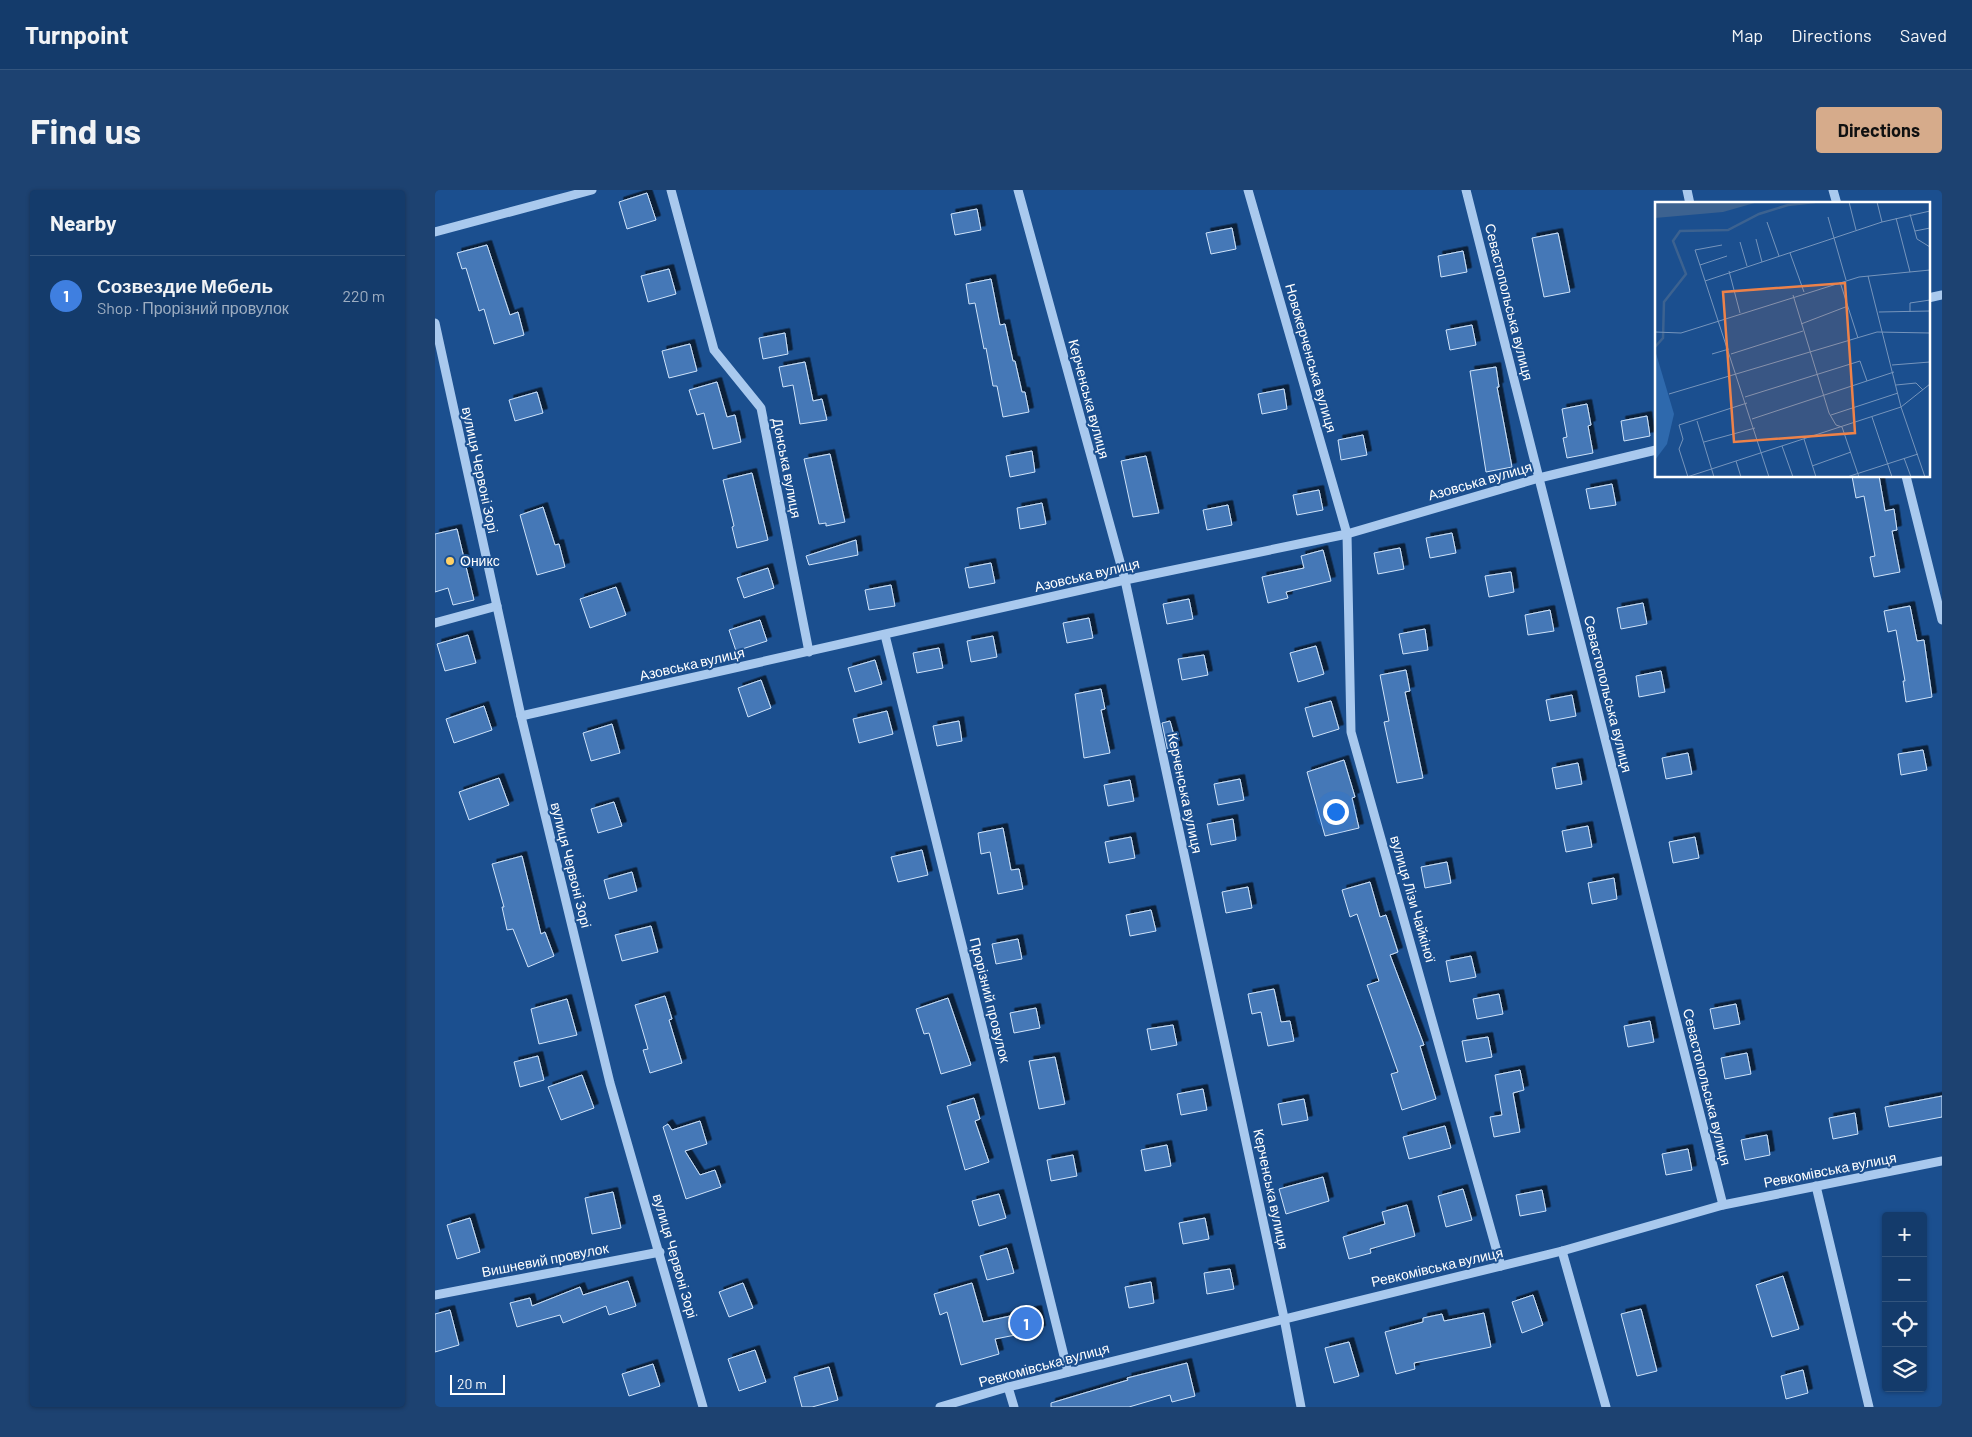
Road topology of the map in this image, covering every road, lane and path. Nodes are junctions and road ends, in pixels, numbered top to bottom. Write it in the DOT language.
graph roads {
  1 [pos="592,190"];
  2 [pos="671,190"];
  3 [pos="1018,190"];
  4 [pos="1248,190"];
  5 [pos="1466,190"];
  6 [pos="435,232"];
  7 [pos="1942,295"];
  8 [pos="1929,298"];
  9 [pos="435,323"];
  10 [pos="1655,450"];
  11 [pos="1539,478"];
  12 [pos="1906,478"];
  13 [pos="1347,534"];
  14 [pos="1125,580"];
  15 [pos="497,606"];
  16 [pos="1942,620"];
  17 [pos="435,623"];
  18 [pos="885,635"];
  19 [pos="809,652"];
  20 [pos="521,716"];
  21 [pos="1942,1161"];
  22 [pos="1816,1186"];
  23 [pos="1723,1205"];
  24 [pos="1562,1251"];
  25 [pos="660,1252"];
  26 [pos="1501,1266"];
  27 [pos="435,1295"];
  28 [pos="1284,1318"];
  29 [pos="1067,1372"];
  30 [pos="1008,1387"];
  31 [pos="703,1407"];
  32 [pos="940,1407"];
  33 [pos="1013,1407"];
  34 [pos="1301,1407"];
  35 [pos="1606,1407"];
  36 [pos="1869,1407"];
  1 -- 6 [label="street"];
  2 -- 19 [label="street, Донська вулиця"];
  3 -- 14 [label="street, Керченська вулиця"];
  4 -- 13 [label="street, Новокерченська вулиця"];
  5 -- 11 [label="street, Севастопольська вулиця"];
  7 -- 8 [label="street"];
  9 -- 15 [label="street, вулиця Червоні Зорі"];
  10 -- 11 [label="street, Азовська вулиця"];
  11 -- 13 [label="street, Азовська вулиця"];
  11 -- 23 [label="street, Севастопольська вулиця"];
  12 -- 16 [label="street"];
  13 -- 14 [label="street, Азовська вулиця"];
  13 -- 26 [label="street, вулиця Лізи Чайкіної"];
  14 -- 18 [label="street, Азовська вулиця"];
  14 -- 28 [label="street, Керченська вулиця"];
  15 -- 17 [label="street"];
  15 -- 20 [label="street, вулиця Червоні Зорі"];
  18 -- 19 [label="street, Азовська вулиця"];
  18 -- 29 [label="street, Прорізний провулок"];
  19 -- 20 [label="street, Азовська вулиця"];
  20 -- 25 [label="street, вулиця Червоні Зорі"];
  21 -- 22 [label="street, Ревкомівська вулиця"];
  22 -- 23 [label="street, Ревкомівська вулиця"];
  22 -- 36 [label="street"];
  23 -- 24 [label="street, Ревкомівська вулиця"];
  24 -- 26 [label="street, Ревкомівська вулиця"];
  24 -- 35 [label="street"];
  25 -- 27 [label="street, Вишневий провулок"];
  25 -- 31 [label="street, вулиця Червоні Зорі"];
  26 -- 28 [label="street, Ревкомівська вулиця"];
  28 -- 29 [label="street, Ревкомівська вулиця"];
  28 -- 34 [label="street, Керченська вулиця"];
  29 -- 30 [label="street, Ревкомівська вулиця"];
  30 -- 32 [label="street, Ревкомівська вулиця"];
  30 -- 33 [label="street"];
}
